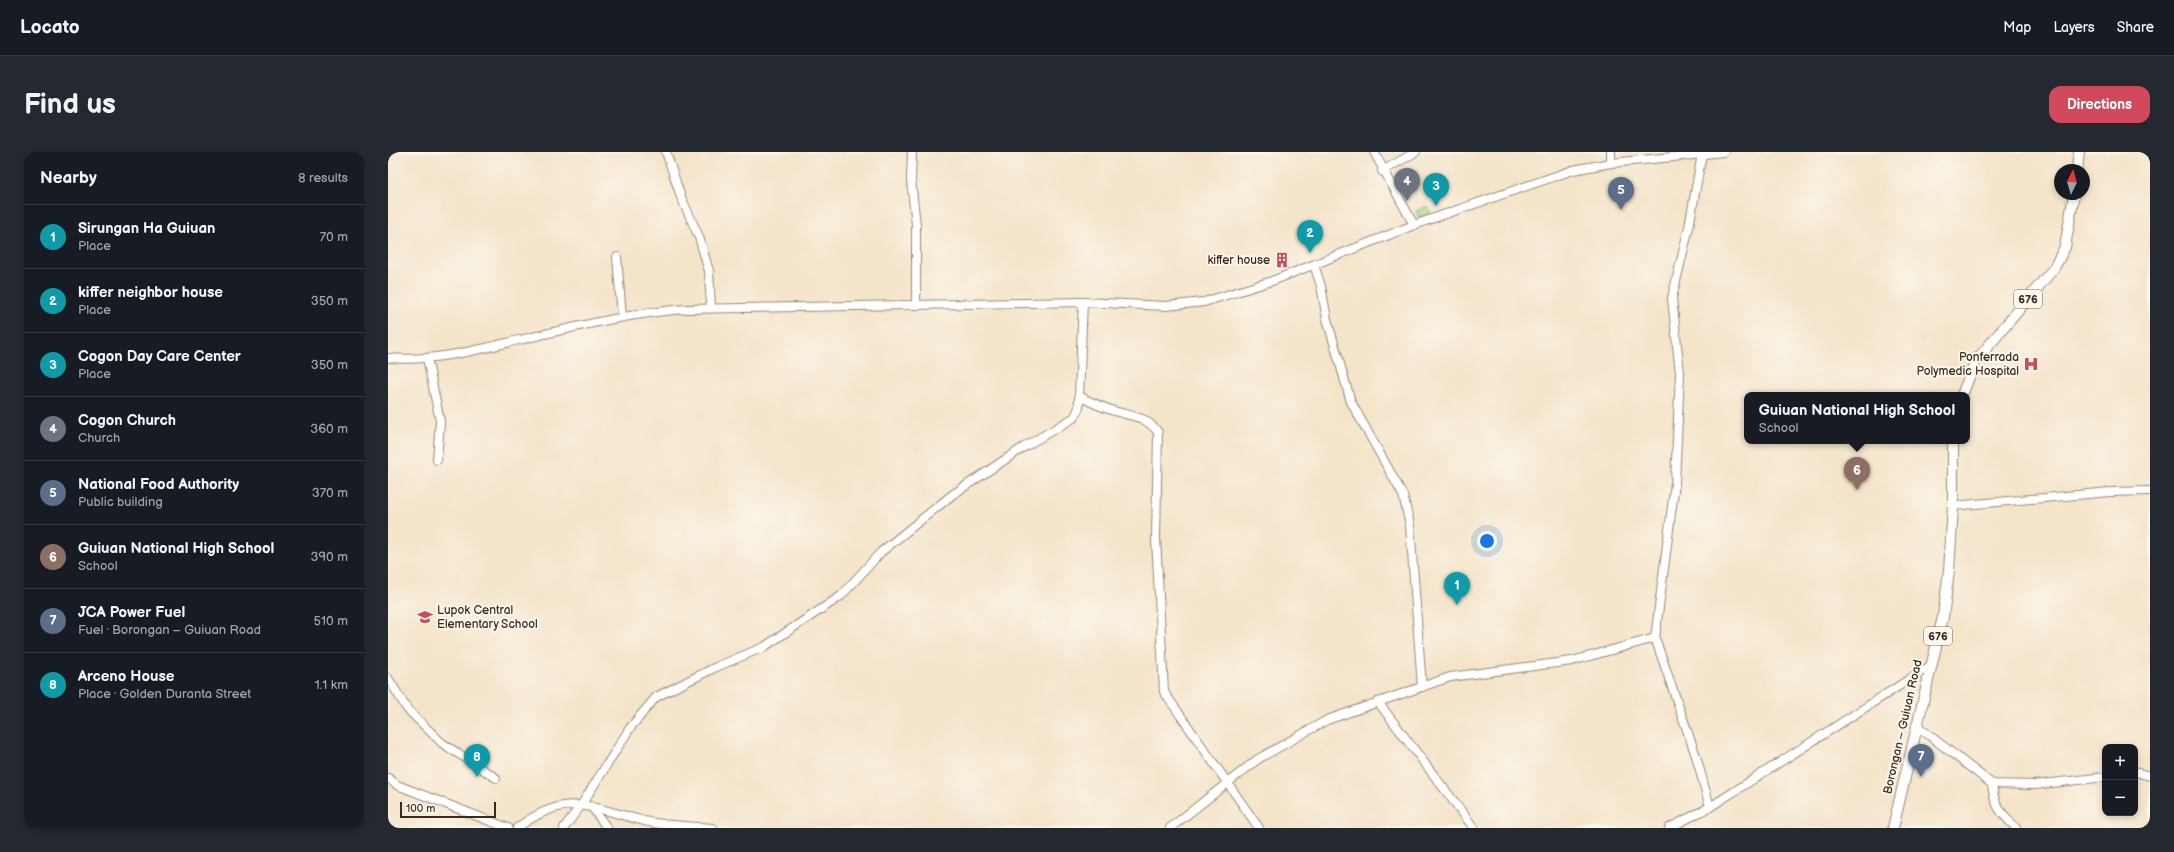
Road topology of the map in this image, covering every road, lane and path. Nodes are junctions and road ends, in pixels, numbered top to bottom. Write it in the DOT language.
graph roads {
  1 [pos="666,152"];
  2 [pos="912,152"];
  3 [pos="1374,152"];
  4 [pos="1416,152"];
  5 [pos="1612,152"];
  6 [pos="1724,152"];
  7 [pos="2079,152"];
  8 [pos="1702,154"];
  9 [pos="1611,163"];
  10 [pos="2078,164"];
  11 [pos="1382,170"];
  12 [pos="2073,200"];
  13 [pos="1414,225"];
  14 [pos="617,257"];
  15 [pos="1314,266"];
  16 [pos="1083,302"];
  17 [pos="916,304"];
  18 [pos="711,308"];
  19 [pos="622,317"];
  20 [pos="388,358"];
  21 [pos="427,358"];
  22 [pos="1963,392"];
  23 [pos="1079,396"];
  24 [pos="1090,402"];
  25 [pos="1079,407"];
  26 [pos="1953,444"];
  27 [pos="437,460"];
  28 [pos="2150,491"];
  29 [pos="1953,506"];
  30 [pos="1655,638"];
  31 [pos="1930,666"];
  32 [pos="388,678"];
  33 [pos="1422,687"];
  34 [pos="1378,702"];
  35 [pos="1916,725"];
  36 [pos="2138,773"];
  37 [pos="2150,776"];
  38 [pos="2102,777"];
  39 [pos="388,778"];
  40 [pos="496,778"];
  41 [pos="1228,781"];
  42 [pos="1992,784"];
  43 [pos="582,804"];
  44 [pos="590,806"];
  45 [pos="1710,807"];
  46 [pos="508,828"];
  47 [pos="517,828"];
  48 [pos="564,828"];
  49 [pos="606,828"];
  50 [pos="713,828"];
  51 [pos="1170,828"];
  52 [pos="1260,828"];
  53 [pos="1474,828"];
  54 [pos="1669,828"];
  55 [pos="1893,828"];
  56 [pos="2016,828"];
  1 -- 18 [label="street"];
  2 -- 17 [label="street"];
  3 -- 11 [label="street"];
  4 -- 11 [label="street"];
  5 -- 9 [label="street"];
  6 -- 8 [label="street"];
  7 -- 10 [label="main road"];
  8 -- 9 [label="street"];
  8 -- 30 [label="street"];
  9 -- 13 [label="street"];
  11 -- 13 [label="street"];
  12 -- 22 [label="main road, 676"];
  13 -- 15 [label="street"];
  14 -- 19 [label="street"];
  15 -- 16 [label="street"];
  15 -- 33 [label="street"];
  16 -- 17 [label="street"];
  16 -- 23 [label="street"];
  17 -- 18 [label="street"];
  18 -- 19 [label="street"];
  19 -- 21 [label="street"];
  20 -- 21 [label="street"];
  21 -- 27 [label="street"];
  23 -- 24 [label="street"];
  23 -- 25 [label="street"];
  24 -- 25 [label="street"];
  24 -- 41 [label="street"];
  25 -- 43 [label="street"];
  26 -- 29 [label="main road, Borongan – Guiuan Road / 676"];
  28 -- 29 [label="street"];
  29 -- 31 [label="main road, Borongan – Guiuan Road / 676"];
  30 -- 33 [label="street"];
  30 -- 45 [label="street"];
  31 -- 35 [label="main road, Borongan – Guiuan Road / 676"];
  31 -- 45 [label="street"];
  32 -- 40 [label="street"];
  33 -- 34 [label="street"];
  34 -- 41 [label="street"];
  34 -- 53 [label="street"];
  35 -- 42 [label="street"];
  35 -- 55 [label="main road, Borongan – Guiuan Road / 676"];
  36 -- 37 [label="street"];
  38 -- 42 [label="street"];
  39 -- 46 [label="street"];
  41 -- 51 [label="street"];
  41 -- 52 [label="street"];
  42 -- 56 [label="street"];
  43 -- 44 [label="street"];
  43 -- 47 [label="street"];
  43 -- 48 [label="street"];
  44 -- 49 [label="street"];
  44 -- 50 [label="street"];
  45 -- 54 [label="street"];
}
